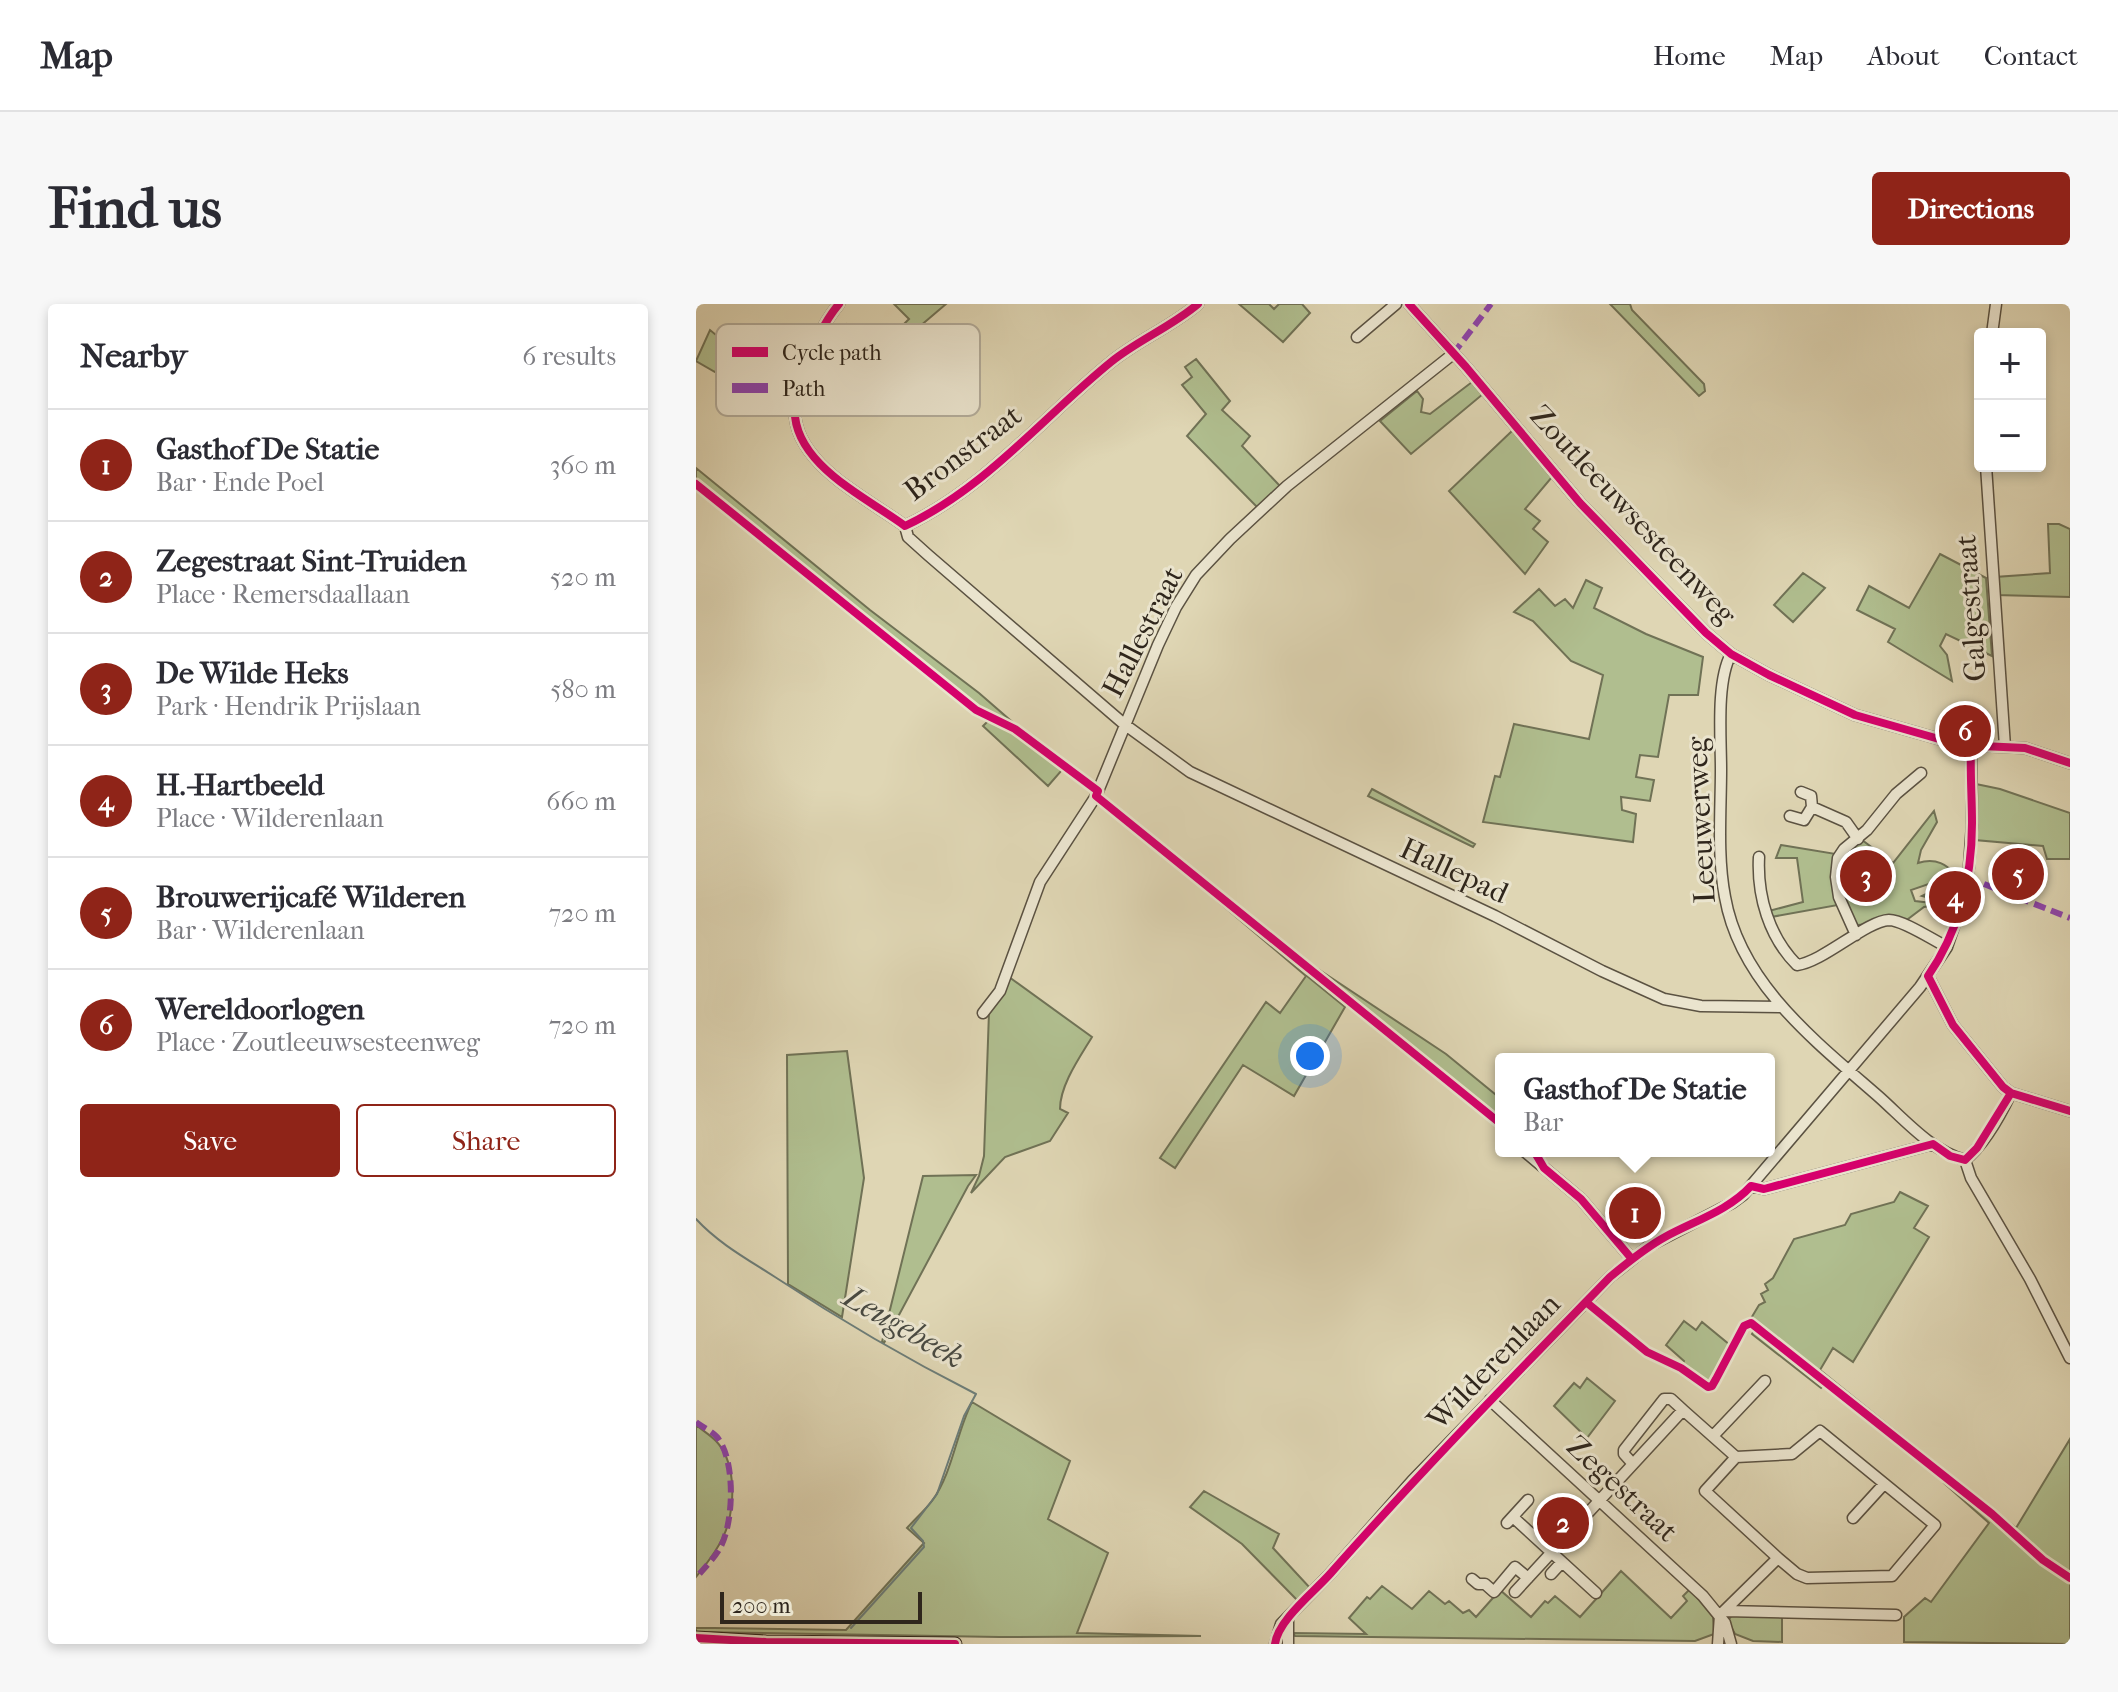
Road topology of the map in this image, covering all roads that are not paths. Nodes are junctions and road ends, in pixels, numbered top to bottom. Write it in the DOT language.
graph roads {
  1 [pos="839,304"];
  2 [pos="1198,304"];
  3 [pos="1396,304"];
  4 [pos="1409,304"];
  5 [pos="1996,304"];
  6 [pos="827,324"];
  7 [pos="1993,328"];
  8 [pos="1357,337"];
  9 [pos="1453,354"];
  10 [pos="796,416"];
  11 [pos="1986,472"];
  12 [pos="905,526"];
  13 [pos="1731,654"];
  14 [pos="1124,724"];
  15 [pos="2005,747"];
  16 [pos="1971,748"];
  17 [pos="2070,763"];
  18 [pos="1921,773"];
  19 [pos="1801,792"];
  20 [pos="1812,807"];
  21 [pos="1790,816"];
  22 [pos="1858,839"];
  23 [pos="1759,857"];
  24 [pos="1856,935"];
  25 [pos="1947,947"];
  26 [pos="1928,976"];
  27 [pos="1782,1007"];
  28 [pos="983,1013"];
  29 [pos="1848,1070"];
  30 [pos="2011,1093"];
  31 [pos="2070,1111"];
  32 [pos="1933,1144"];
  33 [pos="1531,1157"];
  34 [pos="1965,1160"];
  35 [pos="1751,1186"];
  36 [pos="1631,1258"];
  37 [pos="2070,1358"];
  38 [pos="1765,1381"];
  39 [pos="1490,1400"];
  40 [pos="1683,1410"];
  41 [pos="1713,1436"];
  42 [pos="1736,1457"];
  43 [pos="1633,1464"];
  44 [pos="1884,1484"];
  45 [pos="1528,1500"];
  46 [pos="1599,1501"];
  47 [pos="1853,1518"];
  48 [pos="1552,1552"];
  49 [pos="1778,1558"];
  50 [pos="1562,1562"];
  51 [pos="1551,1574"];
  52 [pos="1528,1578"];
  53 [pos="1472,1579"];
  54 [pos="1515,1592"];
  55 [pos="1596,1593"];
  56 [pos="1723,1613"];
  57 [pos="1896,1615"];
  58 [pos="1288,1619"];
  59 [pos="696,1638"];
  60 [pos="766,1642"];
  61 [pos="741,1644"];
  62 [pos="955,1644"];
  63 [pos="1275,1644"];
  64 [pos="1288,1644"];
  65 [pos="1718,1644"];
  66 [pos="1731,1644"];
  1 -- 6 [label="street, Bronstraat"];
  2 -- 12 [label="street, Bronstraat"];
  3 -- 8 [label="street"];
  4 -- 9 [label="street, Zoutleeuwsesteenweg"];
  5 -- 7 [label="street"];
  9 -- 13 [label="street, Zoutleeuwsesteenweg"];
  9 -- 14 [label="street, Hallestraat"];
  10 -- 12 [label="street, Bronstraat"];
  11 -- 15 [label="street, Galgestraat"];
  12 -- 14 [label="street, Bronstraat"];
  13 -- 16 [label="street, Zoutleeuwsesteenweg"];
  13 -- 27 [label="street, Leeuwerweg"];
  14 -- 27 [label="street, Hallepad"];
  14 -- 28 [label="street, Hallestraat"];
  15 -- 16 [label="street, Zoutleeuwsesteenweg"];
  15 -- 17 [label="street, Zoutleeuwsesteenweg"];
  16 -- 25 [label="street, Wilderenlaan"];
  18 -- 22 [label="street"];
  19 -- 20 [label="street"];
  20 -- 21 [label="street"];
  20 -- 22 [label="street"];
  22 -- 24 [label="street"];
  23 -- 24 [label="street"];
  24 -- 25 [label="street"];
  25 -- 26 [label="street, Wilderenlaan"];
  26 -- 29 [label="street, Wilderenlaan"];
  26 -- 30 [label="street"];
  27 -- 29 [label="street, Leeuwerweg"];
  29 -- 32 [label="street, Leeuwerweg"];
  29 -- 35 [label="street, Wilderenlaan"];
  30 -- 31 [label="street"];
  30 -- 34 [label="street"];
  32 -- 34 [label="street, Leeuwerweg"];
  32 -- 35 [label="street"];
  33 -- 36 [label="street"];
  34 -- 37 [label="street"];
  35 -- 36 [label="street, Wilderenlaan"];
  36 -- 39 [label="street, Wilderenlaan"];
  38 -- 41 [label="street"];
  39 -- 46 [label="street, Zegestraat"];
  39 -- 58 [label="street, Wilderenlaan"];
  40 -- 41 [label="street"];
  40 -- 43 [label="street"];
  40 -- 43 [label="street"];
  41 -- 42 [label="street"];
  42 -- 44 [label="street"];
  42 -- 49 [label="street"];
  43 -- 46 [label="street"];
  44 -- 47 [label="street"];
  44 -- 49 [label="street"];
  45 -- 48 [label="street"];
  46 -- 48 [label="street"];
  46 -- 56 [label="street, Zegestraat"];
  48 -- 50 [label="street"];
  48 -- 52 [label="street"];
  49 -- 56 [label="street"];
  50 -- 51 [label="street"];
  50 -- 55 [label="street"];
  52 -- 53 [label="street"];
  52 -- 54 [label="street"];
  56 -- 57 [label="street"];
  56 -- 65 [label="street"];
  56 -- 66 [label="street, Zegestraat"];
  58 -- 63 [label="street, Wilderenlaan"];
  58 -- 64 [label="street"];
  59 -- 60 [label="main road"];
  60 -- 61 [label="main road"];
  60 -- 62 [label="main road"];
}
